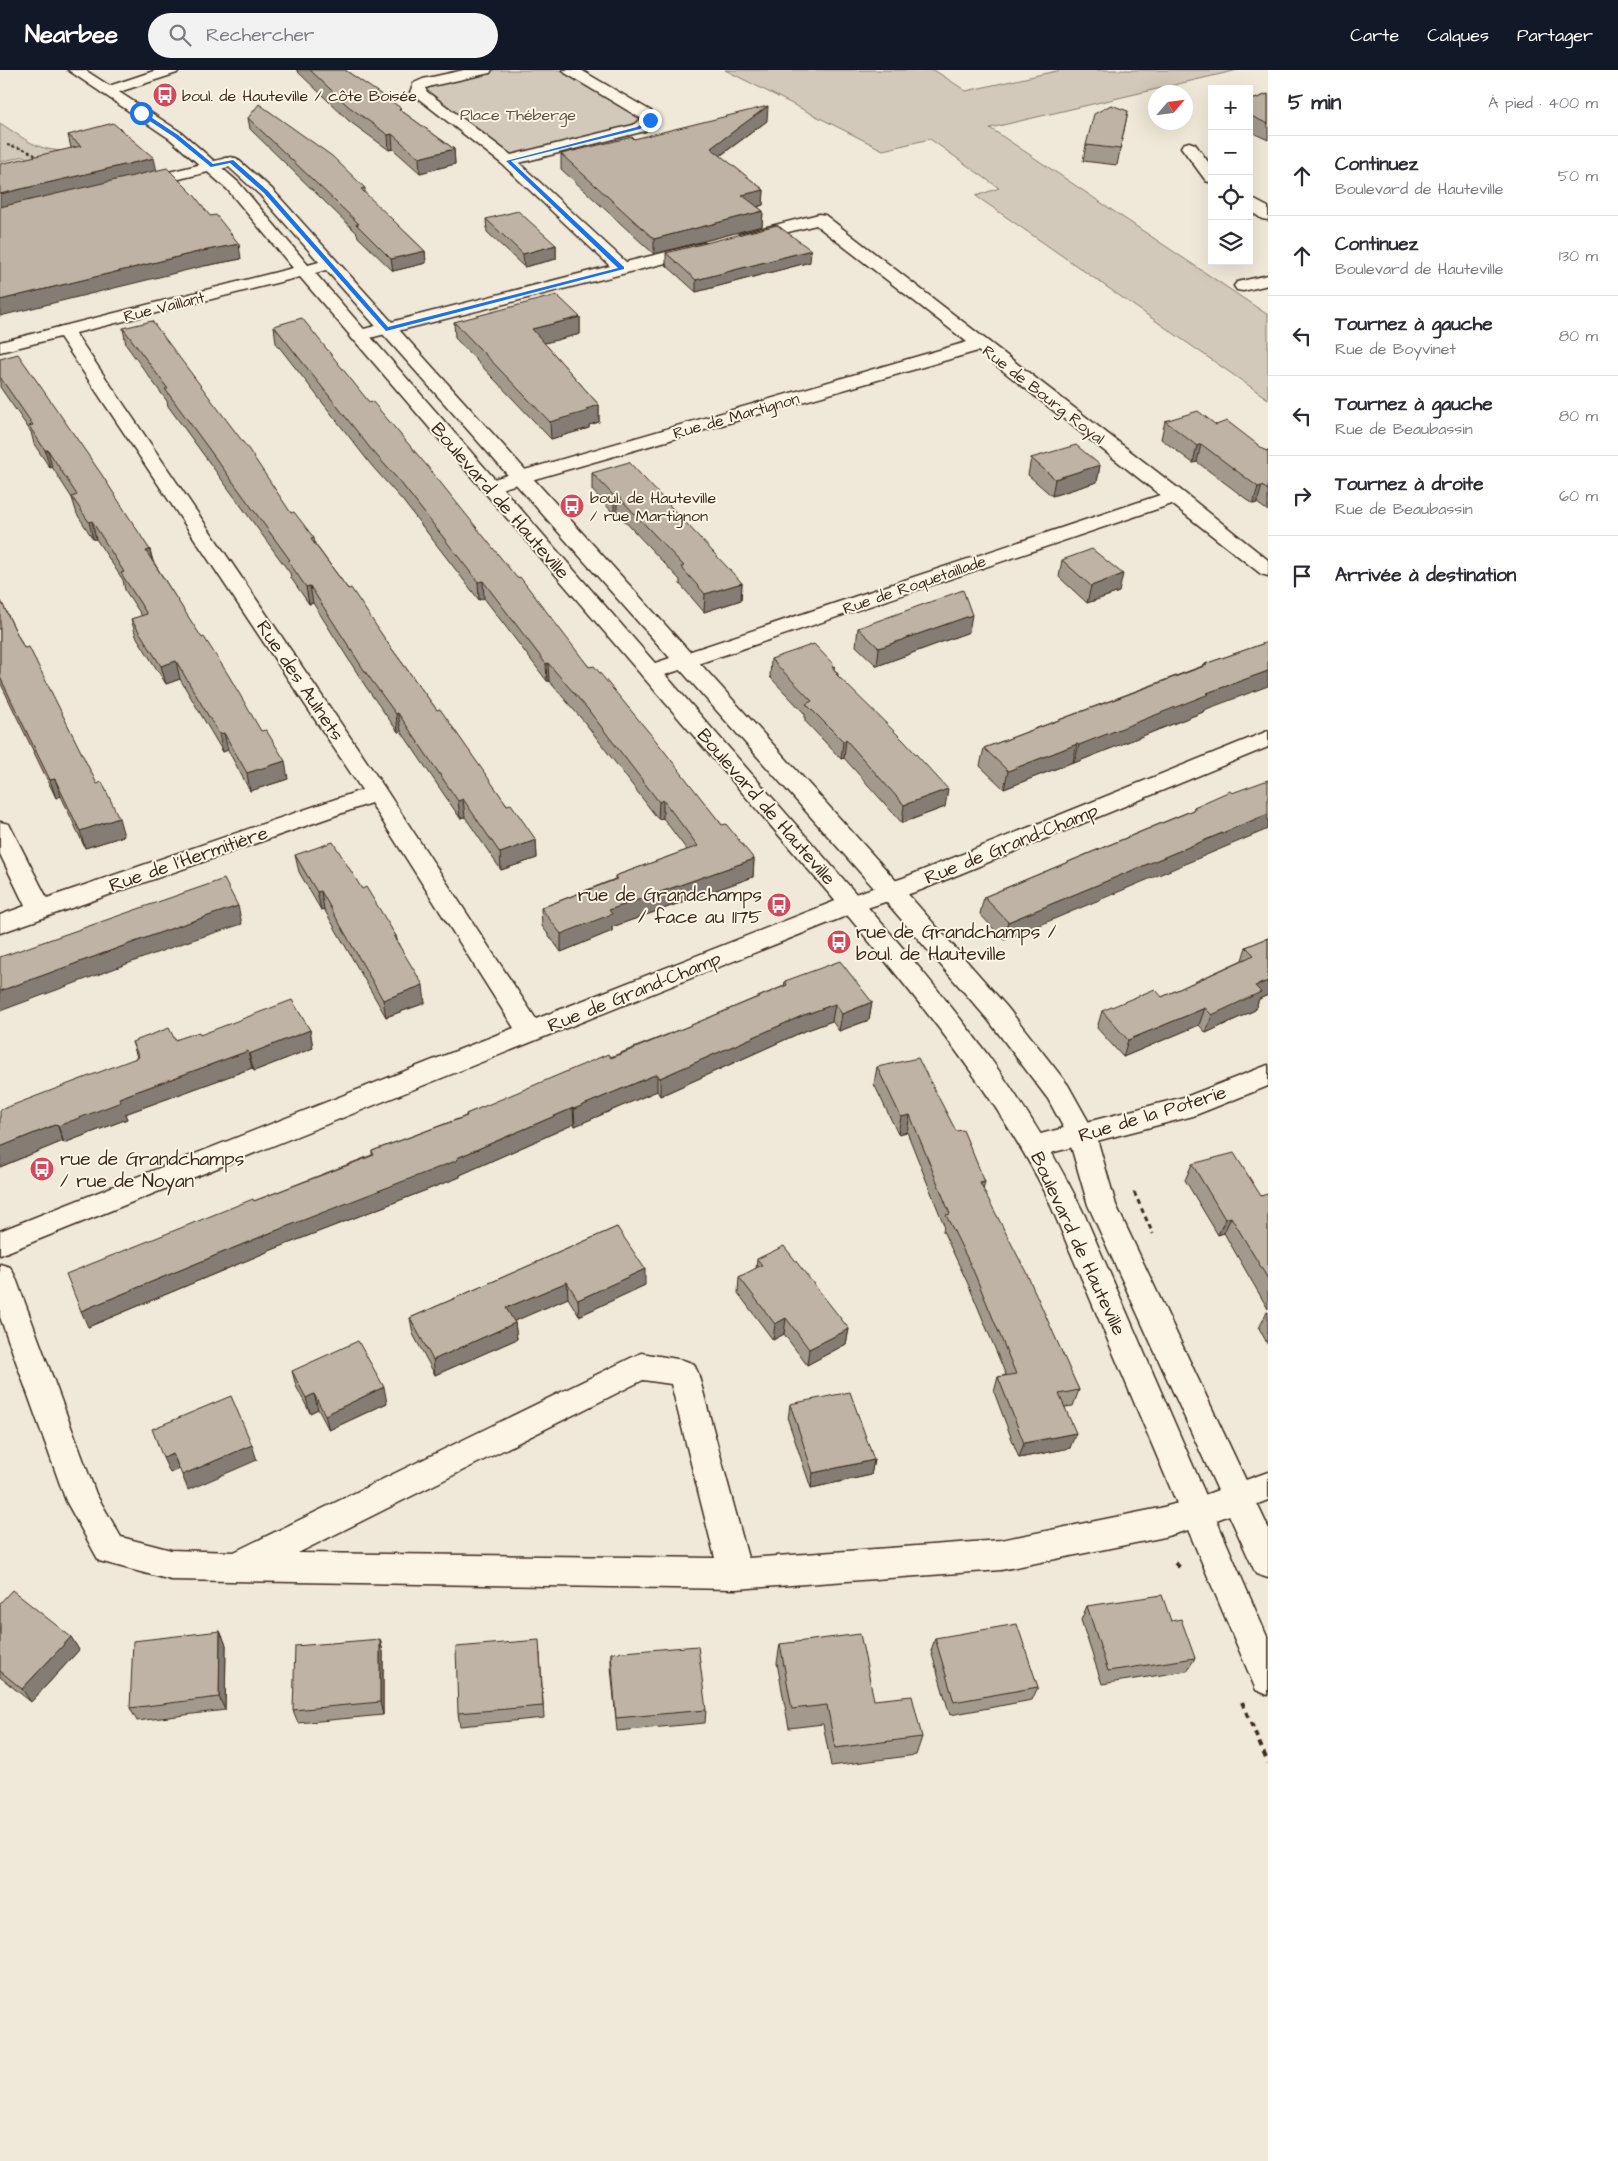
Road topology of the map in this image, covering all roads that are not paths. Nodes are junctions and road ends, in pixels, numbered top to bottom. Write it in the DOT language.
graph roads {
  1 [pos="75,70"];
  2 [pos="172,70"];
  3 [pos="485,70"];
  4 [pos="570,70"];
  5 [pos="111,73"];
  6 [pos="128,84"];
  7 [pos="108,91"];
  8 [pos="145,96"];
  9 [pos="176,118"];
  10 [pos="198,134"];
  11 [pos="1189,147"];
  12 [pos="215,158"];
  13 [pos="508,161"];
  14 [pos="1210,175"];
  15 [pos="120,188"];
  16 [pos="1253,205"];
  17 [pos="1268,215"];
  18 [pos="329,264"];
  19 [pos="622,268"];
  20 [pos="303,271"];
  21 [pos="1268,280"];
  22 [pos="1244,286"];
  23 [pos="386,329"];
  24 [pos="65,331"];
  25 [pos="358,336"];
  26 [pos="981,344"];
  27 [pos="0,347"];
  28 [pos="521,477"];
  29 [pos="490,486"];
  30 [pos="1176,496"];
  31 [pos="1268,570"];
  32 [pos="685,661"];
  33 [pos="651,672"];
  34 [pos="1268,738"];
  35 [pos="376,793"];
  36 [pos="0,830"];
  37 [pos="890,890"];
  38 [pos="852,904"];
  39 [pos="40,910"];
  40 [pos="0,924"];
  41 [pos="531,1032"];
  42 [pos="1268,1075"];
  43 [pos="1082,1135"];
  44 [pos="1035,1146"];
  45 [pos="0,1243"];
  46 [pos="0,1276"];
  47 [pos="1268,1486"];
  48 [pos="1237,1497"];
  49 [pos="1196,1512"];
  50 [pos="1268,1563"];
  51 [pos="234,1567"];
  52 [pos="736,1574"];
  53 [pos="1268,1678"];
  1 -- 7 [label="street, Boulevard de Hauteville"];
  2 -- 6 [label="street"];
  3 -- 13 [label="street"];
  4 -- 13 [label="street"];
  5 -- 6 [label="street"];
  6 -- 7 [label="street"];
  6 -- 8 [label="street"];
  7 -- 12 [label="street, Boulevard de Hauteville"];
  9 -- 10 [label="street"];
  11 -- 14 [label="street"];
  12 -- 15 [label="street"];
  12 -- 18 [label="street, Boulevard de Hauteville"];
  12 -- 20 [label="street, Boulevard de Hauteville"];
  13 -- 19 [label="street"];
  16 -- 17 [label="street"];
  18 -- 20 [label="street, Rue Vaillant"];
  18 -- 23 [label="street, Boulevard de Hauteville"];
  19 -- 23 [label="street"];
  19 -- 26 [label="street, Rue de Bourg Royal"];
  20 -- 24 [label="street, Rue Vaillant"];
  20 -- 25 [label="street, Boulevard de Hauteville"];
  21 -- 22 [label="street"];
  23 -- 25 [label="street"];
  23 -- 28 [label="street, Boulevard de Hauteville"];
  24 -- 27 [label="street, Rue Vaillant"];
  24 -- 35 [label="street, Rue des Aulnets"];
  25 -- 29 [label="street, Boulevard de Hauteville"];
  26 -- 28 [label="street, Rue de Martignon"];
  26 -- 30 [label="street, Rue de Bourg Royal"];
  28 -- 29 [label="street, Rue de Martignon"];
  28 -- 32 [label="street, Boulevard de Hauteville"];
  29 -- 33 [label="street, Boulevard de Hauteville"];
  30 -- 31 [label="street, Rue de Bourg Royal"];
  30 -- 32 [label="street, Rue de Roquetaillade"];
  32 -- 33 [label="street, Rue de Roquetaillade"];
  32 -- 37 [label="street, Boulevard de Hauteville"];
  33 -- 38 [label="street, Boulevard de Hauteville"];
  34 -- 37 [label="street, Rue de Grand-Champ"];
  35 -- 39 [label="street, Rue de l'Hermitière"];
  35 -- 41 [label="street, Rue des Aulnets"];
  36 -- 39 [label="street"];
  37 -- 38 [label="street, Rue de Grand-Champ"];
  37 -- 43 [label="street, Boulevard de Hauteville"];
  38 -- 41 [label="street, Rue de Grand-Champ"];
  38 -- 44 [label="street, Boulevard de Hauteville"];
  39 -- 40 [label="street, Rue de l'Hermitière"];
  41 -- 45 [label="street, Rue de Grand-Champ"];
  42 -- 43 [label="street, Rue de la Poterie"];
  43 -- 44 [label="street, Rue de la Poterie"];
  43 -- 48 [label="street, Boulevard de Hauteville"];
  44 -- 49 [label="street, Boulevard de Hauteville"];
  46 -- 51 [label="street"];
  47 -- 48 [label="street"];
  48 -- 49 [label="street"];
  48 -- 50 [label="street, Boulevard de Hauteville"];
  49 -- 52 [label="street"];
  49 -- 53 [label="street, Boulevard de Hauteville"];
  51 -- 52 [label="street"];
  51 -- 52 [label="street"];
}
